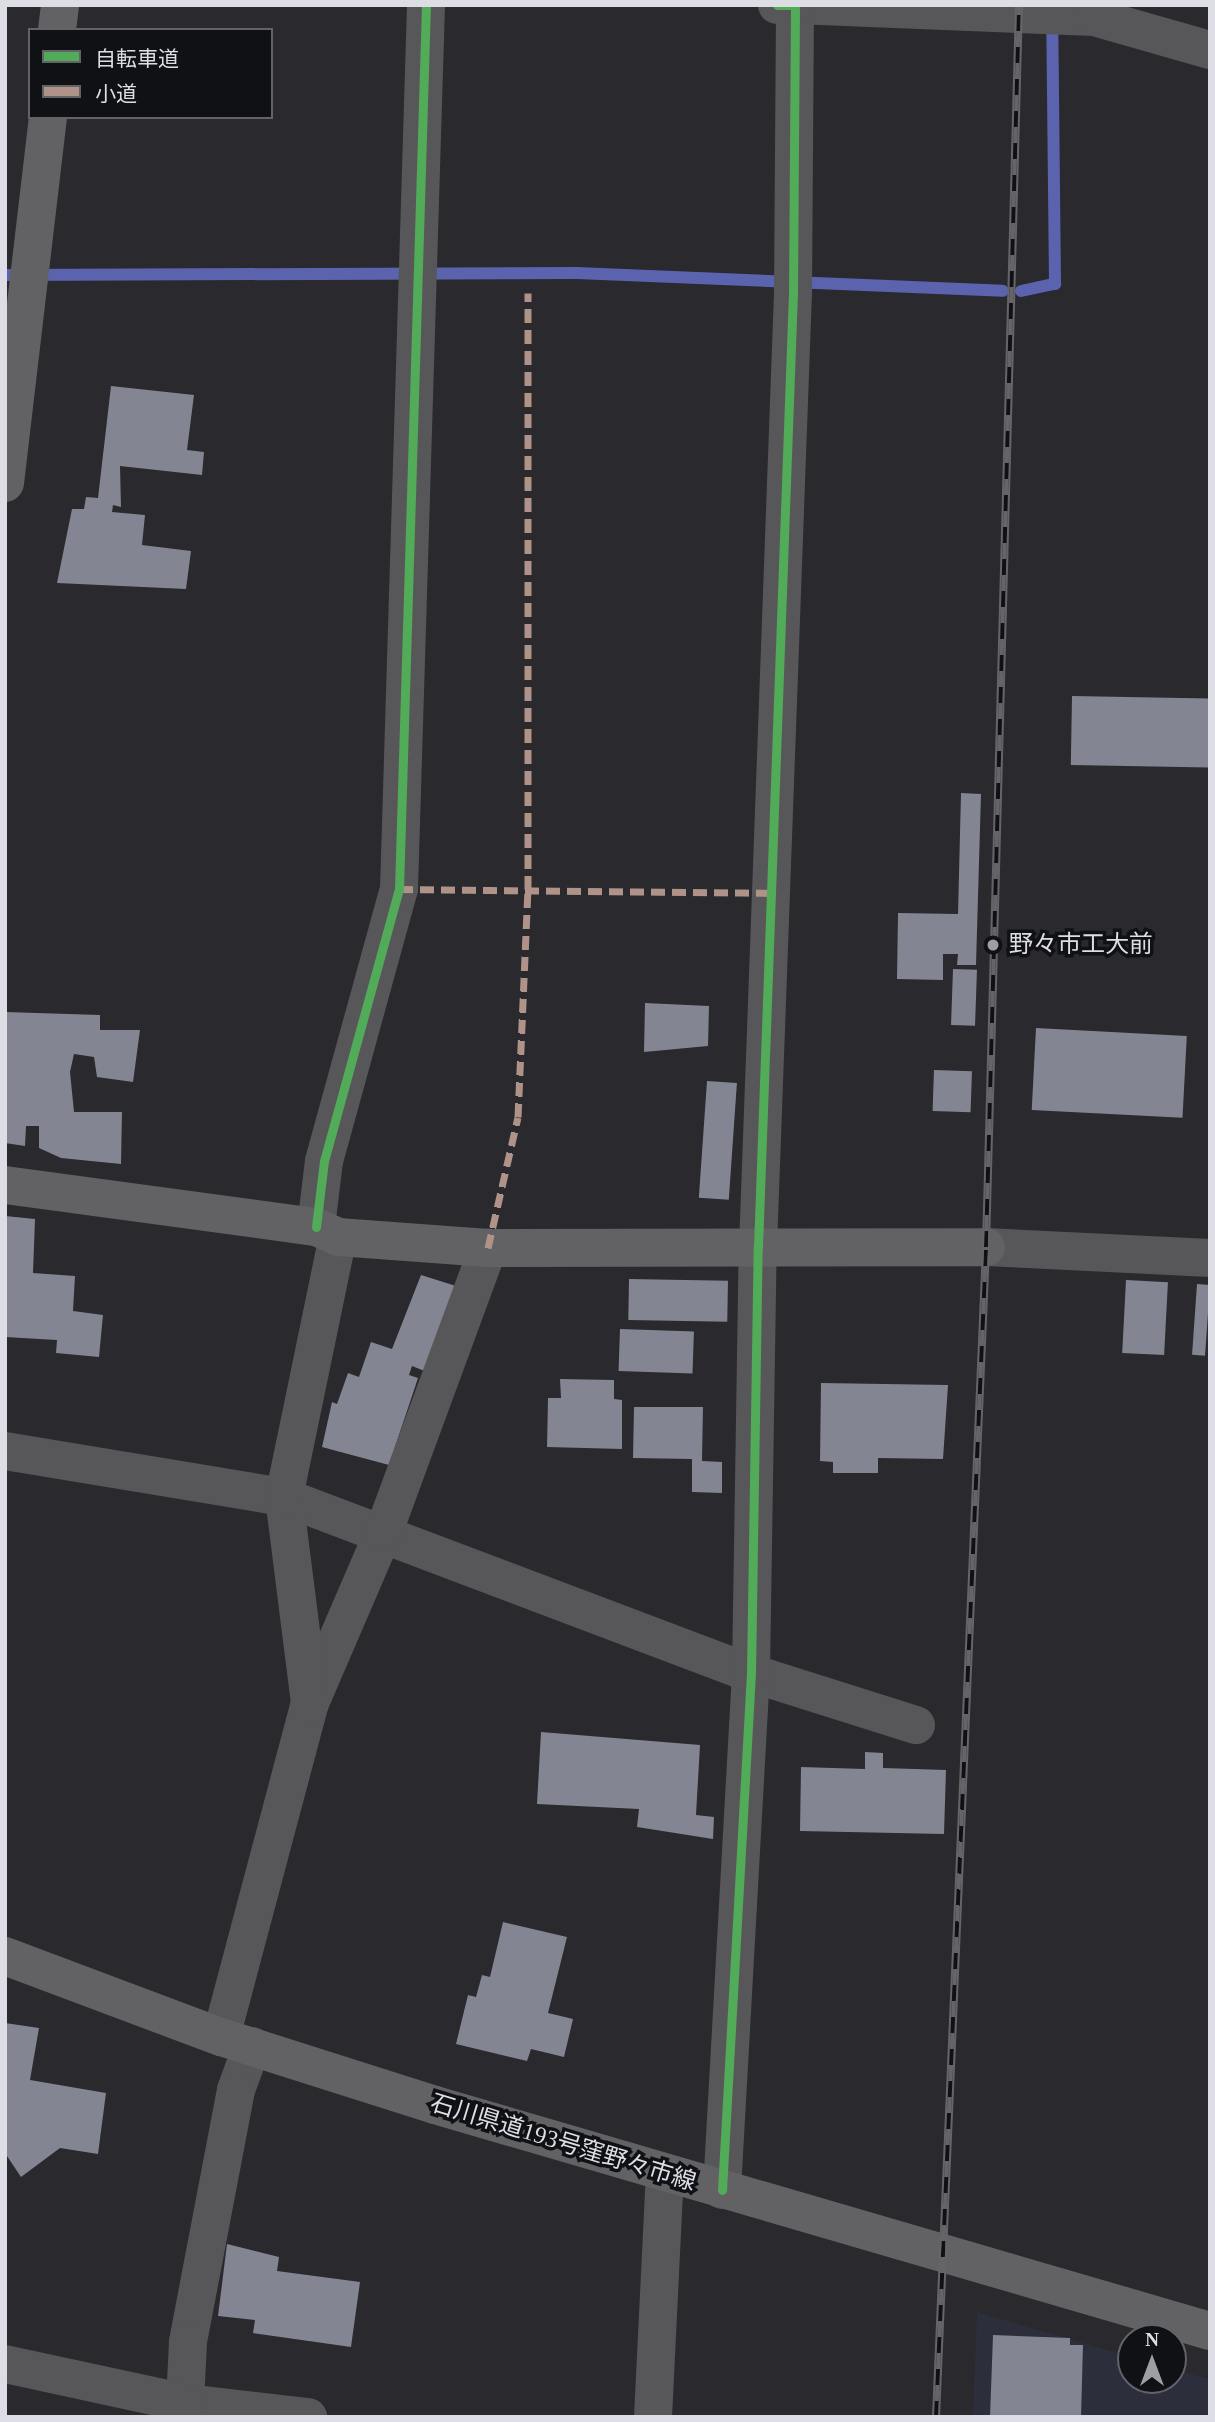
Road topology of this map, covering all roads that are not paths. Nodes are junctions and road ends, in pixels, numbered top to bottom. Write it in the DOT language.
graph roads {
  1 [pos="60,5"];
  2 [pos="426,5"];
  3 [pos="777,5"];
  4 [pos="794,5"];
  5 [pos="1087,13"];
  6 [pos="57,28"];
  7 [pos="1210,50"];
  8 [pos="48,119"];
  9 [pos="5,483"];
  10 [pos="5,1185"];
  11 [pos="327,1232"];
  12 [pos="758,1247"];
  13 [pos="488,1248"];
  14 [pos="1210,1258"];
  15 [pos="5,1451"];
  16 [pos="284,1497"];
  17 [pos="384,1531"];
  18 [pos="751,1673"];
  19 [pos="310,1703"];
  20 [pos="916,1725"];
  21 [pos="5,1956"];
  22 [pos="236,2041"];
  23 [pos="665,2174"];
  24 [pos="722,2190"];
  25 [pos="1210,2331"];
  26 [pos="5,2364"];
  27 [pos="209,2409"];
  28 [pos="307,2417"];
  29 [pos="653,2417"];
  1 -- 6 [label="street"];
  2 -- 11 [label="street"];
  3 -- 4 [label="street"];
  4 -- 5 [label="street"];
  4 -- 12 [label="street"];
  5 -- 7 [label="street"];
  8 -- 9 [label="street"];
  10 -- 11 [label="street"];
  11 -- 13 [label="street"];
  11 -- 16 [label="street"];
  12 -- 13 [label="street"];
  12 -- 14 [label="street"];
  12 -- 18 [label="street"];
  13 -- 17 [label="street"];
  15 -- 16 [label="street"];
  16 -- 17 [label="street"];
  16 -- 19 [label="street"];
  17 -- 18 [label="street"];
  17 -- 19 [label="street"];
  18 -- 20 [label="street"];
  18 -- 24 [label="street"];
  19 -- 22 [label="street"];
  21 -- 22 [label="street, 石川県道193号窪野々市線"];
  22 -- 23 [label="street, 石川県道193号窪野々市線"];
  22 -- 27 [label="street"];
  23 -- 24 [label="street, 石川県道193号窪野々市線"];
  23 -- 29 [label="street"];
  24 -- 25 [label="street, 石川県道193号窪野々市線"];
  26 -- 27 [label="street"];
  27 -- 28 [label="street"];
}
